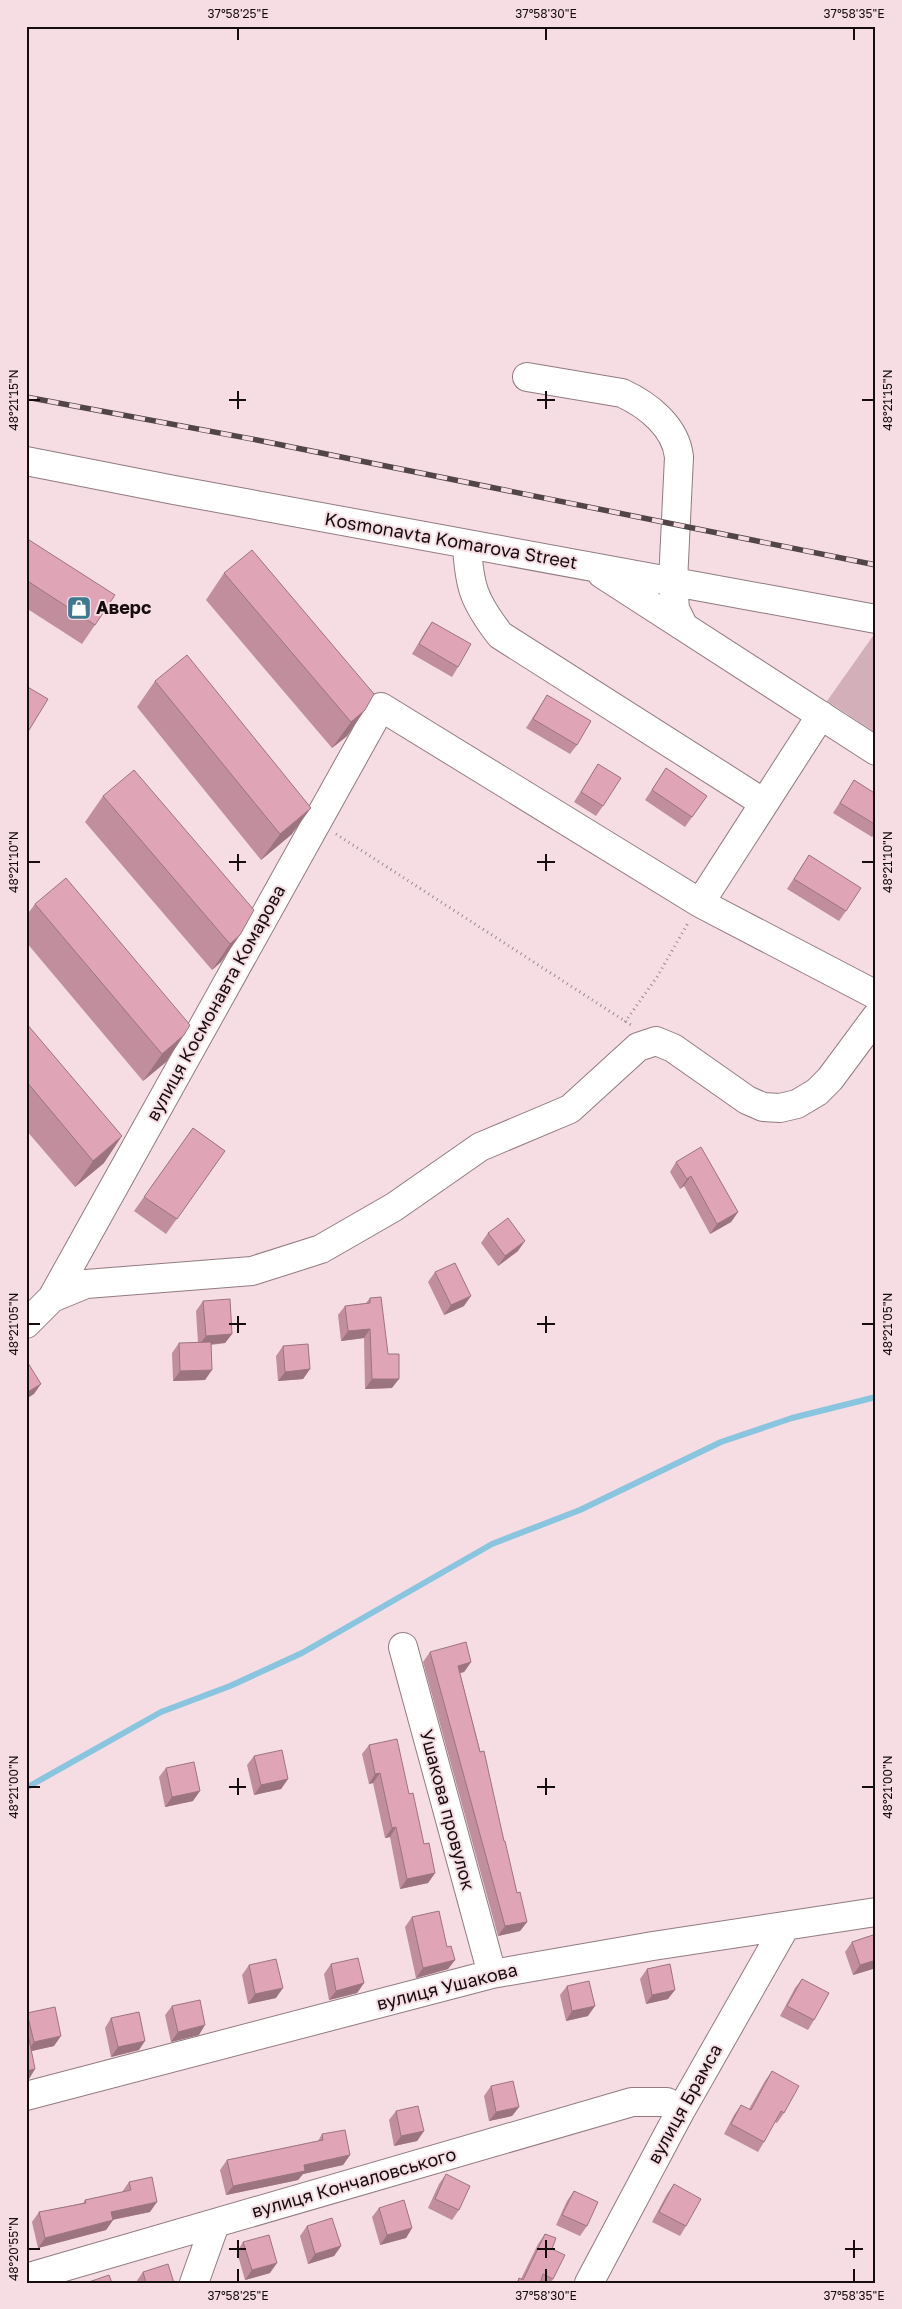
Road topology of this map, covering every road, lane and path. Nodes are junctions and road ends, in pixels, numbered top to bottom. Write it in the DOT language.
graph roads {
  1 [pos="527,377"];
  2 [pos="26,461"];
  3 [pos="467,544"];
  4 [pos="590,566"];
  5 [pos="673,582"];
  6 [pos="876,619"];
  7 [pos="683,625"];
  8 [pos="821,716"];
  9 [pos="876,751"];
  10 [pos="764,803"];
  11 [pos="333,832"];
  12 [pos="700,903"];
  13 [pos="876,995"];
  14 [pos="876,1017"];
  15 [pos="625,1022"];
  16 [pos="647,1044"];
  17 [pos="52,1298"];
  18 [pos="26,1324"];
  19 [pos="403,1647"];
  20 [pos="876,1912"];
  21 [pos="785,1928"];
  22 [pos="492,1974"];
  23 [pos="26,2096"];
  24 [pos="681,2110"];
  25 [pos="215,2224"];
  26 [pos="26,2278"];
  27 [pos="194,2283"];
  28 [pos="588,2283"];
  1 -- 5 [label="street"];
  2 -- 3 [label="street, Kosmonavta Komarova Street"];
  3 -- 4 [label="street, Kosmonavta Komarova Street"];
  3 -- 10 [label="street"];
  4 -- 5 [label="street, Kosmonavta Komarova Street"];
  4 -- 7 [label="street"];
  5 -- 6 [label="street, Kosmonavta Komarova Street"];
  5 -- 7 [label="street"];
  7 -- 8 [label="street"];
  8 -- 9 [label="street"];
  8 -- 10 [label="street"];
  10 -- 12 [label="street"];
  11 -- 15 [label="path"];
  12 -- 13 [label="street"];
  12 -- 15 [label="path"];
  12 -- 17 [label="street, вулиця Космонавта Комарова"];
  14 -- 16 [label="street"];
  15 -- 16 [label="path"];
  16 -- 17 [label="street, вулиця Космонавта Комарова"];
  17 -- 18 [label="street, вулиця Космонавта Комарова"];
  19 -- 22 [label="street, Ушакова провулок"];
  20 -- 21 [label="street, вулиця Ушакова"];
  21 -- 22 [label="street, вулиця Ушакова"];
  21 -- 24 [label="street, вулиця Брамса"];
  22 -- 23 [label="street, вулиця Ушакова"];
  24 -- 25 [label="street, вулиця Кончаловського"];
  24 -- 28 [label="street, вулиця Брамса"];
  25 -- 26 [label="street, вулиця Кончаловського"];
  25 -- 27 [label="street"];
}
